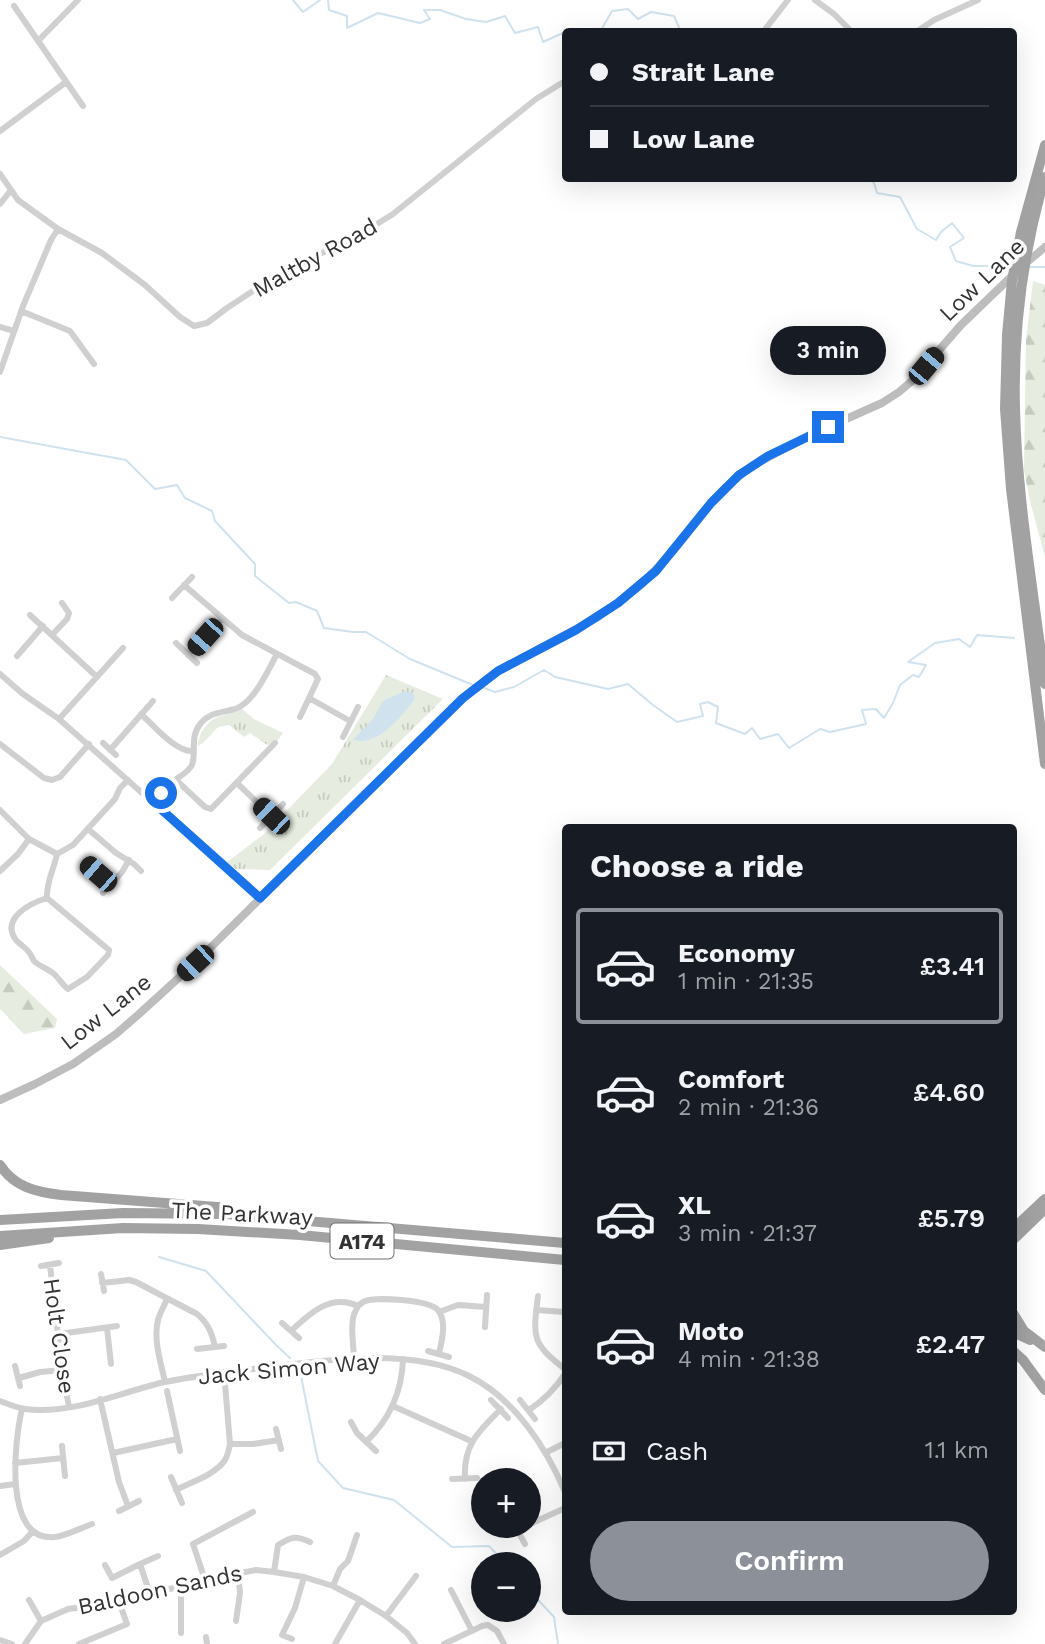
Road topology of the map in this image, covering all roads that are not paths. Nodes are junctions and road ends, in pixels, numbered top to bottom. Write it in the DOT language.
graph roads {
  1 [pos="78,0"];
  2 [pos="816,0"];
  3 [pos="978,0"];
  4 [pos="787,2"];
  5 [pos="14,6"];
  6 [pos="766,28"];
  7 [pos="848,28"];
  8 [pos="922,28"];
  9 [pos="38,41"];
  10 [pos="66,82"];
  11 [pos="562,83"];
  12 [pos="83,106"];
  13 [pos="0,131"];
  14 [pos="1045,145"];
  15 [pos="0,174"];
  16 [pos="1045,177"];
  17 [pos="11,190"];
  18 [pos="0,204"];
  19 [pos="58,229"];
  20 [pos="1026,231"];
  21 [pos="1045,247"];
  22 [pos="21,311"];
  23 [pos="0,327"];
  24 [pos="14,331"];
  25 [pos="94,364"];
  26 [pos="0,372"];
  27 [pos="192,577"];
  28 [pos="184,585"];
  29 [pos="172,598"];
  30 [pos="62,603"];
  31 [pos="30,615"];
  32 [pos="68,615"];
  33 [pos="79,615"];
  34 [pos="222,619"];
  35 [pos="43,626"];
  36 [pos="52,635"];
  37 [pos="176,643"];
  38 [pos="123,648"];
  39 [pos="277,654"];
  40 [pos="188,655"];
  41 [pos="18,656"];
  42 [pos="197,663"];
  43 [pos="0,674"];
  44 [pos="97,677"];
  45 [pos="1045,684"];
  46 [pos="309,698"];
  47 [pos="153,701"];
  48 [pos="358,707"];
  49 [pos="141,714"];
  50 [pos="300,717"];
  51 [pos="59,719"];
  52 [pos="350,721"];
  53 [pos="342,737"];
  54 [pos="103,743"];
  55 [pos="261,743"];
  56 [pos="275,743"];
  57 [pos="0,744"];
  58 [pos="89,744"];
  59 [pos="110,750"];
  60 [pos="268,750"];
  61 [pos="192,751"];
  62 [pos="116,755"];
  63 [pos="1045,764"];
  64 [pos="128,780"];
  65 [pos="176,780"];
  66 [pos="237,783"];
  67 [pos="153,802"];
  68 [pos="283,804"];
  69 [pos="0,810"];
  70 [pos="271,816"];
  71 [pos="260,828"];
  72 [pos="88,829"];
  73 [pos="29,839"];
  74 [pos="57,854"];
  75 [pos="129,860"];
  76 [pos="85,862"];
  77 [pos="141,870"];
  78 [pos="0,871"];
  79 [pos="111,885"];
  80 [pos="103,893"];
  81 [pos="47,898"];
  82 [pos="260,898"];
  83 [pos="3,1100"];
  84 [pos="0,1165"];
  85 [pos="1045,1199"];
  86 [pos="1045,1209"];
  87 [pos="0,1220"];
  88 [pos="354,1224"];
  89 [pos="1017,1227"];
  90 [pos="158,1228"];
  91 [pos="0,1236"];
  92 [pos="1017,1236"];
  93 [pos="562,1243"];
  94 [pos="0,1245"];
  95 [pos="562,1260"];
  96 [pos="59,1264"];
  97 [pos="50,1265"];
  98 [pos="41,1266"];
  99 [pos="101,1274"];
  100 [pos="102,1283"];
  101 [pos="104,1291"];
  102 [pos="487,1295"];
  103 [pos="538,1296"];
  104 [pos="167,1299"];
  105 [pos="358,1307"];
  106 [pos="486,1307"];
  107 [pos="536,1310"];
  108 [pos="439,1312"];
  109 [pos="562,1312"];
  110 [pos="1017,1320"];
  111 [pos="282,1323"];
  112 [pos="117,1326"];
  113 [pos="485,1327"];
  114 [pos="107,1328"];
  115 [pos="291,1331"];
  116 [pos="59,1334"];
  117 [pos="1017,1334"];
  118 [pos="299,1339"];
  119 [pos="224,1346"];
  120 [pos="215,1347"];
  121 [pos="1044,1347"];
  122 [pos="120,1349"];
  123 [pos="197,1349"];
  124 [pos="110,1350"];
  125 [pos="428,1351"];
  126 [pos="439,1353"];
  127 [pos="1017,1355"];
  128 [pos="449,1357"];
  129 [pos="354,1359"];
  130 [pos="403,1359"];
  131 [pos="111,1364"];
  132 [pos="15,1366"];
  133 [pos="562,1367"];
  134 [pos="62,1370"];
  135 [pos="224,1372"];
  136 [pos="19,1378"];
  137 [pos="562,1378"];
  138 [pos="165,1382"];
  139 [pos="20,1386"];
  140 [pos="1045,1390"];
  141 [pos="167,1391"];
  142 [pos="100,1399"];
  143 [pos="520,1400"];
  144 [pos="0,1401"];
  145 [pos="491,1401"];
  146 [pos="393,1406"];
  147 [pos="69,1407"];
  148 [pos="22,1409"];
  149 [pos="501,1409"];
  150 [pos="529,1410"];
  151 [pos="508,1418"];
  152 [pos="535,1419"];
  153 [pos="351,1422"];
  154 [pos="276,1429"];
  155 [pos="177,1439"];
  156 [pos="279,1440"];
  157 [pos="471,1441"];
  158 [pos="366,1442"];
  159 [pos="230,1444"];
  160 [pos="562,1445"];
  161 [pos="62,1446"];
  162 [pos="281,1449"];
  163 [pos="180,1451"];
  164 [pos="376,1451"];
  165 [pos="113,1453"];
  166 [pos="545,1453"];
  167 [pos="63,1458"];
  168 [pos="15,1463"];
  169 [pos="65,1476"];
  170 [pos="171,1477"];
  171 [pos="471,1478"];
  172 [pos="452,1479"];
  173 [pos="465,1479"];
  174 [pos="15,1484"];
  175 [pos="0,1486"];
  176 [pos="562,1486"];
  177 [pos="176,1490"];
  178 [pos="139,1501"];
  179 [pos="182,1503"];
  180 [pos="128,1506"];
  181 [pos="562,1509"];
  182 [pos="119,1511"];
  183 [pos="253,1512"];
  184 [pos="73,1519"];
  185 [pos="541,1520"];
  186 [pos="92,1524"];
  187 [pos="77,1529"];
  188 [pos="33,1531"];
  189 [pos="358,1535"];
  190 [pos="522,1538"];
  191 [pos="310,1542"];
  192 [pos="525,1544"];
  193 [pos="0,1555"];
  194 [pos="158,1556"];
  195 [pos="140,1564"];
  196 [pos="105,1565"];
  197 [pos="274,1572"];
  198 [pos="238,1573"];
  199 [pos="416,1576"];
  200 [pos="304,1577"];
  201 [pos="205,1580"];
  202 [pos="332,1586"];
  203 [pos="181,1587"];
  204 [pos="150,1594"];
  205 [pos="451,1595"];
  206 [pos="29,1600"];
  207 [pos="360,1600"];
  208 [pos="119,1602"];
  209 [pos="386,1616"];
  210 [pos="236,1620"];
  211 [pos="41,1621"];
  212 [pos="472,1631"];
  213 [pos="181,1633"];
  214 [pos="292,1639"];
  215 [pos="0,1640"];
  216 [pos="12,1644"];
  217 [pos="25,1644"];
  218 [pos="79,1644"];
  219 [pos="335,1644"];
  220 [pos="415,1644"];
  221 [pos="444,1644"];
  222 [pos="504,1644"];
  1 -- 9 [label="street"];
  2 -- 7 [label="street"];
  3 -- 8 [label="street"];
  4 -- 6 [label="street"];
  5 -- 9 [label="street"];
  9 -- 10 [label="street"];
  10 -- 12 [label="street"];
  10 -- 13 [label="street"];
  11 -- 19 [label="street, Maltby Road"];
  14 -- 20 [label="highway"];
  15 -- 17 [label="street"];
  16 -- 20 [label="highway"];
  17 -- 18 [label="street"];
  17 -- 19 [label="street"];
  19 -- 22 [label="street"];
  20 -- 45 [label="highway"];
  20 -- 63 [label="highway"];
  21 -- 82 [label="main road, Low Lane"];
  22 -- 24 [label="street"];
  22 -- 25 [label="street"];
  23 -- 24 [label="street"];
  24 -- 26 [label="street"];
  27 -- 28 [label="street"];
  28 -- 29 [label="street"];
  28 -- 34 [label="street"];
  30 -- 32 [label="street"];
  31 -- 35 [label="street"];
  32 -- 33 [label="street"];
  32 -- 36 [label="street"];
  34 -- 39 [label="street"];
  34 -- 40 [label="street"];
  35 -- 36 [label="street"];
  35 -- 41 [label="street"];
  36 -- 44 [label="street"];
  37 -- 40 [label="street"];
  38 -- 44 [label="street"];
  39 -- 46 [label="street"];
  39 -- 61 [label="street"];
  40 -- 42 [label="street"];
  43 -- 51 [label="street"];
  44 -- 51 [label="street"];
  46 -- 50 [label="street"];
  46 -- 52 [label="street"];
  47 -- 49 [label="street"];
  48 -- 52 [label="street"];
  49 -- 59 [label="street"];
  49 -- 61 [label="street"];
  51 -- 58 [label="street"];
  52 -- 53 [label="street"];
  54 -- 59 [label="street"];
  55 -- 60 [label="street"];
  56 -- 60 [label="street"];
  57 -- 58 [label="street"];
  58 -- 64 [label="street"];
  59 -- 62 [label="street"];
  60 -- 66 [label="street"];
  61 -- 65 [label="street"];
  64 -- 67 [label="street"];
  64 -- 72 [label="street"];
  65 -- 66 [label="street"];
  65 -- 67 [label="street"];
  66 -- 70 [label="street"];
  67 -- 82 [label="street"];
  68 -- 70 [label="street"];
  69 -- 73 [label="street"];
  70 -- 71 [label="street"];
  72 -- 74 [label="street"];
  72 -- 75 [label="street"];
  73 -- 74 [label="street"];
  73 -- 78 [label="street"];
  74 -- 81 [label="street"];
  75 -- 77 [label="street"];
  75 -- 79 [label="street"];
  76 -- 79 [label="street"];
  79 -- 80 [label="street"];
  81 -- 81 [label="street"];
  82 -- 83 [label="main road, Low Lane"];
  84 -- 88 [label="highway"];
  85 -- 89 [label="highway"];
  86 -- 92 [label="highway"];
  87 -- 88 [label="highway, The Parkway / A174"];
  88 -- 93 [label="highway, The Parkway / A174"];
  90 -- 91 [label="highway, The Parkway / A174"];
  90 -- 94 [label="highway"];
  90 -- 95 [label="highway, The Parkway / A174"];
  96 -- 97 [label="street, Holt Close"];
  97 -- 98 [label="street, Holt Close"];
  97 -- 116 [label="street, Holt Close"];
  99 -- 100 [label="street"];
  100 -- 101 [label="street"];
  100 -- 104 [label="street"];
  102 -- 106 [label="street"];
  103 -- 107 [label="street"];
  104 -- 120 [label="street"];
  104 -- 138 [label="street"];
  105 -- 108 [label="street"];
  105 -- 115 [label="street"];
  105 -- 129 [label="street"];
  106 -- 108 [label="street"];
  106 -- 113 [label="street"];
  107 -- 109 [label="street"];
  107 -- 133 [label="street"];
  108 -- 126 [label="street"];
  110 -- 121 [label="highway"];
  111 -- 115 [label="street"];
  112 -- 114 [label="street"];
  114 -- 116 [label="street"];
  114 -- 124 [label="street"];
  115 -- 118 [label="street"];
  116 -- 134 [label="street, Holt Close"];
  117 -- 121 [label="highway"];
  119 -- 120 [label="street"];
  120 -- 123 [label="street"];
  122 -- 124 [label="street"];
  124 -- 131 [label="street"];
  125 -- 126 [label="street"];
  126 -- 128 [label="street"];
  127 -- 140 [label="highway"];
  129 -- 130 [label="street, Jack Simon Way"];
  129 -- 135 [label="street, Jack Simon Way"];
  130 -- 146 [label="street"];
  130 -- 166 [label="street, Jack Simon Way"];
  132 -- 136 [label="street"];
  134 -- 136 [label="street"];
  134 -- 147 [label="street, Holt Close"];
  135 -- 138 [label="street, Jack Simon Way"];
  135 -- 159 [label="street"];
  136 -- 139 [label="street"];
  137 -- 150 [label="street"];
  138 -- 142 [label="street, Jack Simon Way"];
  141 -- 155 [label="street"];
  142 -- 147 [label="street, Jack Simon Way"];
  142 -- 165 [label="street"];
  143 -- 150 [label="street"];
  144 -- 148 [label="street, Jack Simon Way"];
  145 -- 149 [label="street"];
  146 -- 157 [label="street"];
  146 -- 158 [label="street"];
  147 -- 148 [label="street, Jack Simon Way"];
  148 -- 168 [label="street"];
  149 -- 151 [label="street"];
  149 -- 157 [label="street"];
  150 -- 152 [label="street"];
  153 -- 158 [label="street"];
  154 -- 156 [label="street"];
  155 -- 163 [label="street"];
  155 -- 165 [label="street"];
  156 -- 159 [label="street"];
  156 -- 162 [label="street"];
  157 -- 173 [label="street"];
  158 -- 164 [label="street"];
  159 -- 177 [label="street"];
  160 -- 166 [label="street"];
  161 -- 167 [label="street"];
  165 -- 180 [label="street"];
  166 -- 176 [label="street, Jack Simon Way"];
  167 -- 168 [label="street"];
  167 -- 169 [label="street"];
  168 -- 174 [label="street"];
  170 -- 177 [label="street"];
  171 -- 173 [label="street"];
  172 -- 173 [label="street"];
  174 -- 175 [label="street"];
  174 -- 188 [label="street"];
  177 -- 179 [label="street"];
  178 -- 180 [label="street"];
  180 -- 182 [label="street"];
  181 -- 185 [label="street"];
  183 -- 201 [label="street"];
  184 -- 187 [label="street"];
  186 -- 187 [label="street"];
  187 -- 188 [label="street"];
  188 -- 193 [label="street"];
  189 -- 202 [label="street"];
  190 -- 192 [label="street"];
  191 -- 197 [label="street"];
  194 -- 195 [label="street"];
  195 -- 196 [label="street"];
  195 -- 204 [label="street"];
  197 -- 198 [label="street, Baldoon Sands"];
  197 -- 200 [label="street, Baldoon Sands"];
  198 -- 201 [label="street, Baldoon Sands"];
  198 -- 210 [label="street"];
  199 -- 209 [label="street"];
  200 -- 202 [label="street, Baldoon Sands"];
  200 -- 214 [label="street"];
  201 -- 203 [label="street, Baldoon Sands"];
  202 -- 207 [label="street, Baldoon Sands"];
  203 -- 204 [label="street, Baldoon Sands"];
  203 -- 213 [label="street"];
  204 -- 208 [label="street, Baldoon Sands"];
  205 -- 212 [label="street"];
  206 -- 211 [label="street"];
  207 -- 209 [label="street, Baldoon Sands"];
  207 -- 219 [label="street"];
  208 -- 211 [label="street, Baldoon Sands"];
  208 -- 218 [label="street"];
  209 -- 220 [label="street, Baldoon Sands"];
  211 -- 217 [label="street"];
  212 -- 221 [label="street"];
  212 -- 222 [label="street"];
  215 -- 216 [label="street"];
}
